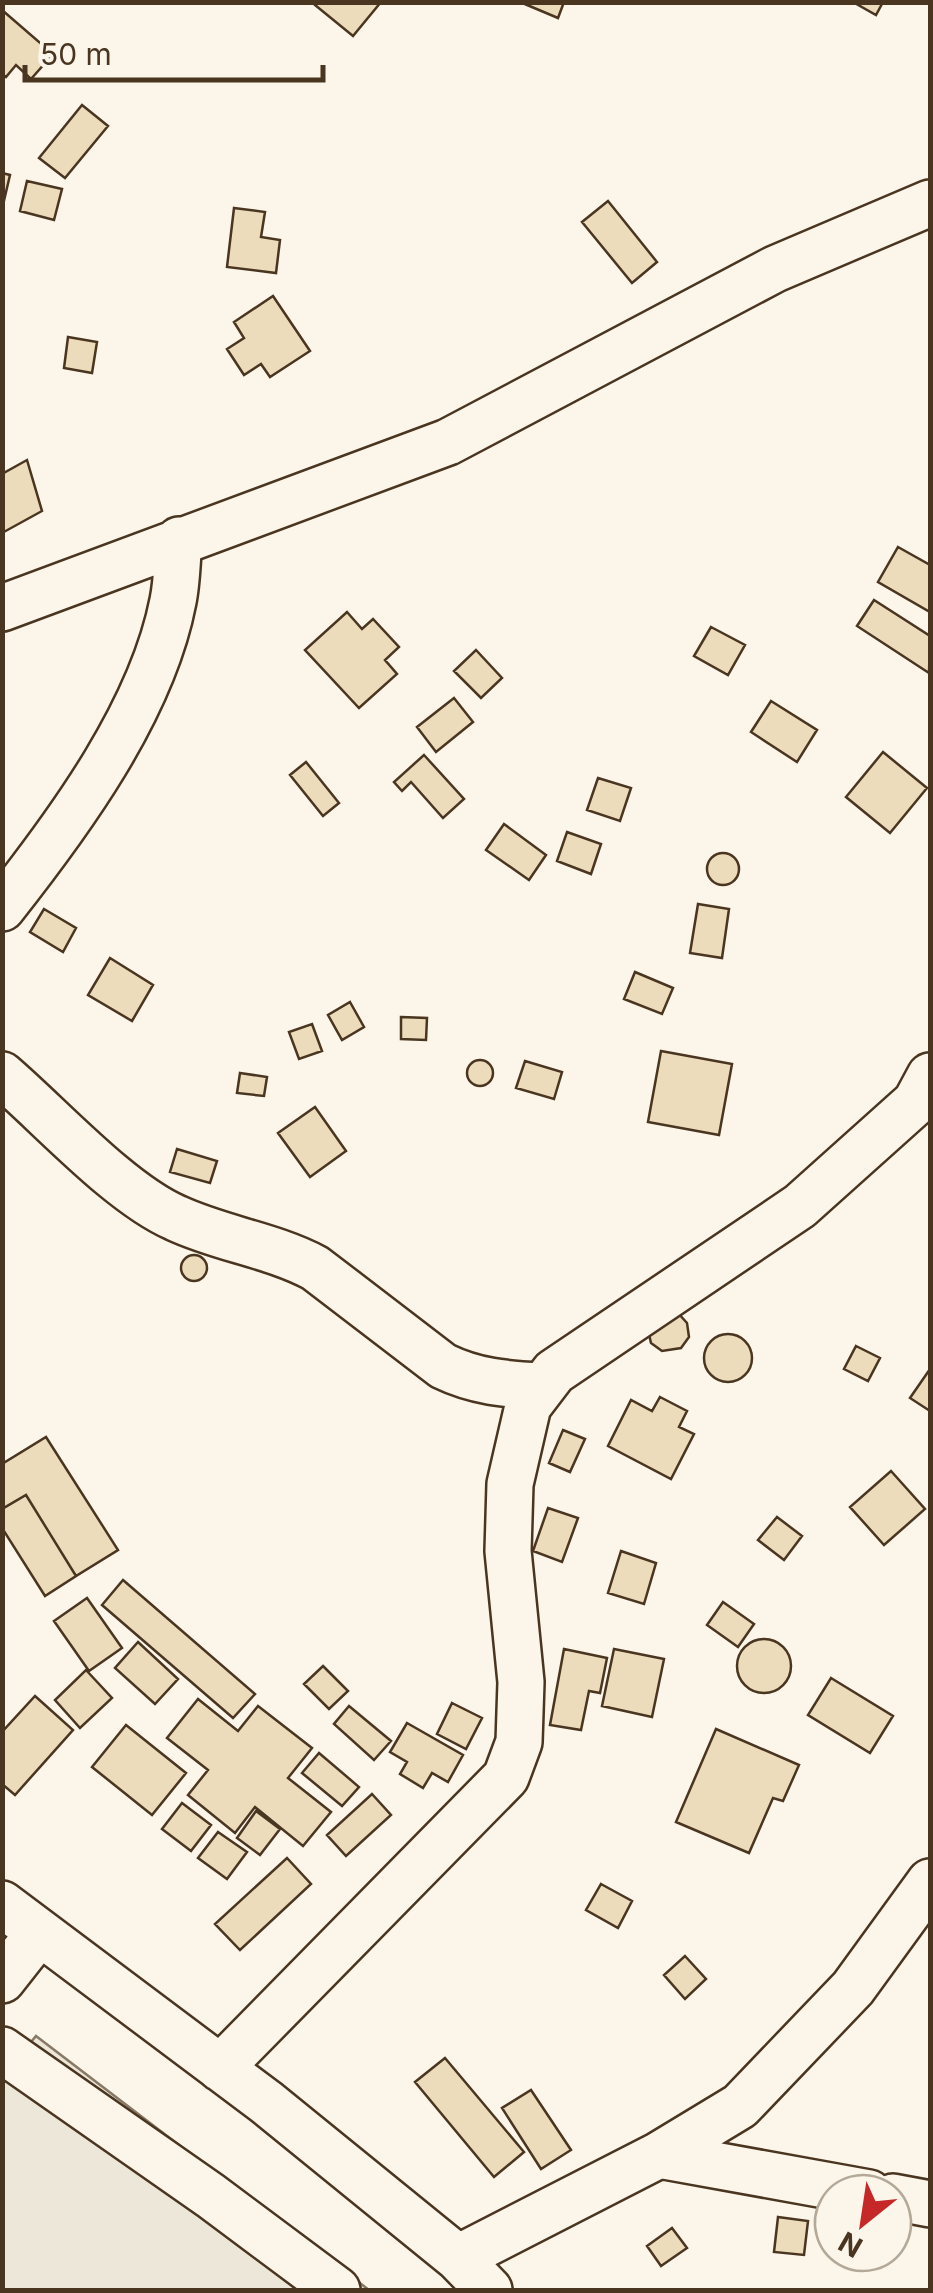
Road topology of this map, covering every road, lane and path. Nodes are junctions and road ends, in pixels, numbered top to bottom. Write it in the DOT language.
graph roads {
  1 [pos="930,203"];
  2 [pos="178,540"];
  3 [pos="2,608"];
  4 [pos="2,908"];
  5 [pos="2,1075"];
  6 [pos="926,1097"];
  7 [pos="542,1386"];
  8 [pos="930,1882"];
  9 [pos="2,1904"];
  10 [pos="39,1933"];
  11 [pos="2,1980"];
  12 [pos="2,2050"];
  13 [pos="220,2068"];
  14 [pos="659,2155"];
  15 [pos="813,2183"];
  16 [pos="458,2258"];
  17 [pos="337,2290"];
  18 [pos="489,2290"];
  1 -- 2 [label="street"];
  2 -- 3 [label="street"];
  2 -- 4 [label="street"];
  5 -- 7 [label="street"];
  6 -- 7 [label="street"];
  7 -- 13 [label="street"];
  8 -- 14 [label="street"];
  9 -- 10 [label="street"];
  10 -- 11 [label="street"];
  10 -- 13 [label="street"];
  12 -- 17 [label="street"];
  13 -- 16 [label="street"];
  14 -- 15 [label="street"];
  14 -- 16 [label="street"];
  16 -- 18 [label="street"];
}
